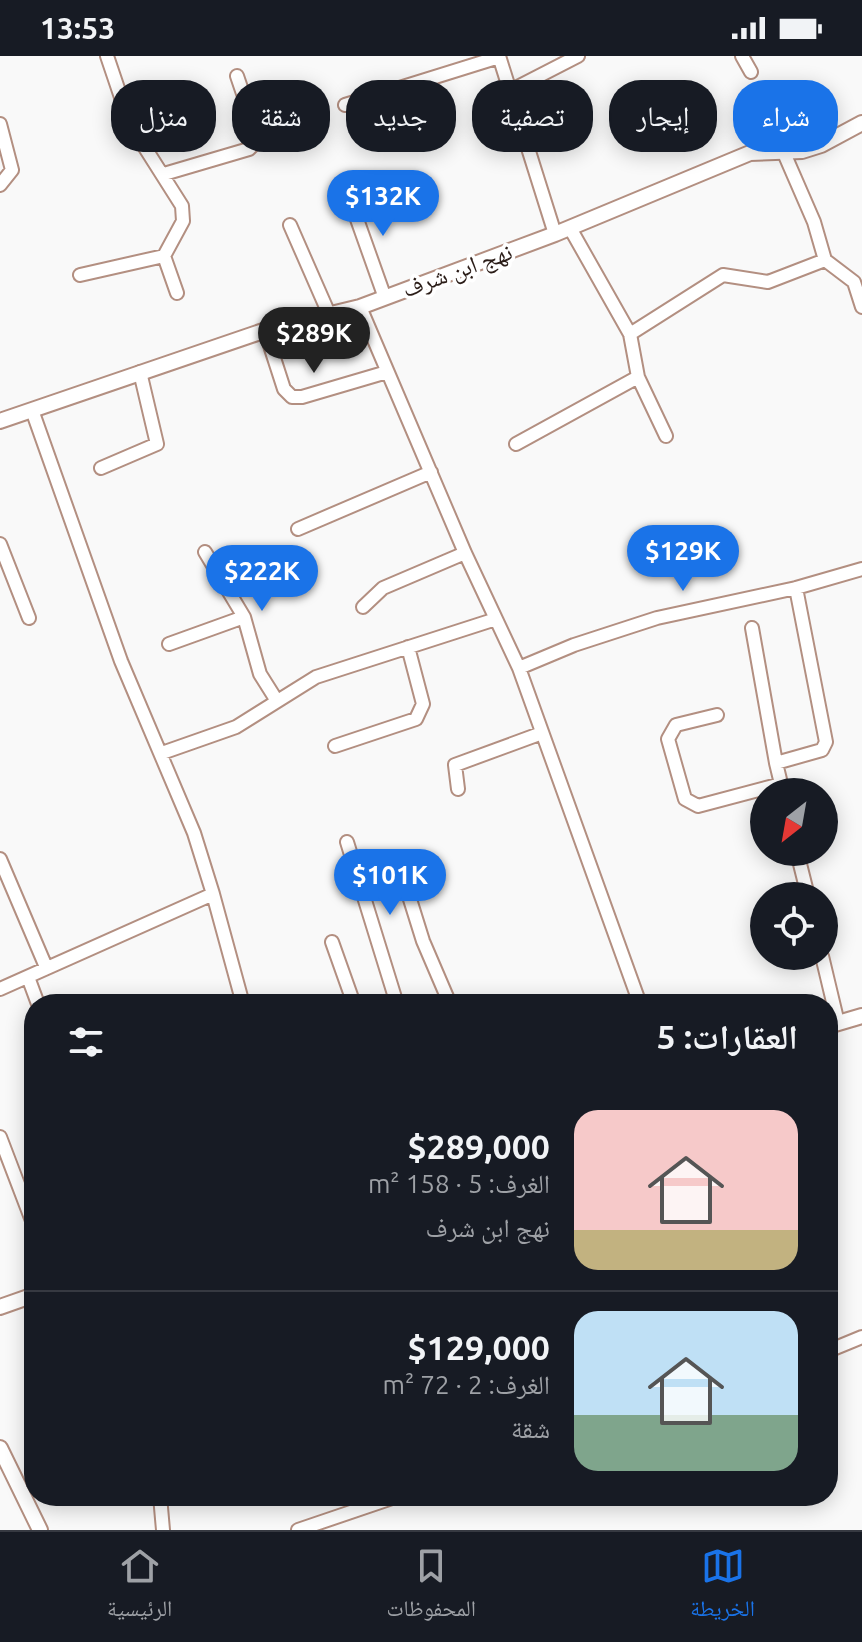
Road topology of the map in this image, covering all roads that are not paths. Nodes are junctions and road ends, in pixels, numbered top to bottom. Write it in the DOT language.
graph roads {
  1 [pos="107,56"];
  2 [pos="499,56"];
  3 [pos="578,56"];
  4 [pos="742,56"];
  5 [pos="751,72"];
  6 [pos="237,76"];
  7 [pos="507,80"];
  8 [pos="531,80"];
  9 [pos="345,105"];
  10 [pos="862,123"];
  11 [pos="0,124"];
  12 [pos="529,152"];
  13 [pos="784,153"];
  14 [pos="164,174"];
  15 [pos="0,185"];
  16 [pos="347,191"];
  17 [pos="290,225"];
  18 [pos="570,228"];
  19 [pos="555,234"];
  20 [pos="164,256"];
  21 [pos="825,260"];
  22 [pos="80,275"];
  23 [pos="858,281"];
  24 [pos="177,293"];
  25 [pos="385,298"];
  26 [pos="360,307"];
  27 [pos="862,307"];
  28 [pos="329,314"];
  29 [pos="265,330"];
  30 [pos="630,334"];
  31 [pos="140,372"];
  32 [pos="387,372"];
  33 [pos="638,377"];
  34 [pos="32,410"];
  35 [pos="0,421"];
  36 [pos="666,436"];
  37 [pos="516,444"];
  38 [pos="101,468"];
  39 [pos="431,472"];
  40 [pos="298,529"];
  41 [pos="0,544"];
  42 [pos="205,552"];
  43 [pos="465,553"];
  44 [pos="862,569"];
  45 [pos="796,588"];
  46 [pos="363,607"];
  47 [pos="244,617"];
  48 [pos="29,618"];
  49 [pos="496,619"];
  50 [pos="752,628"];
  51 [pos="169,644"];
  52 [pos="408,647"];
  53 [pos="519,668"];
  54 [pos="277,701"];
  55 [pos="717,715"];
  56 [pos="542,733"];
  57 [pos="335,746"];
  58 [pos="162,753"];
  59 [pos="776,763"];
  60 [pos="780,778"];
  61 [pos="458,789"];
  62 [pos="750,795"];
  63 [pos="347,842"];
  64 [pos="0,859"];
  65 [pos="399,864"];
  66 [pos="213,894"];
  67 [pos="332,942"];
  68 [pos="46,967"];
  69 [pos="824,970"];
  70 [pos="28,977"];
  71 [pos="0,989"];
  72 [pos="34,994"];
  73 [pos="240,994"];
  74 [pos="350,994"];
  75 [pos="394,994"];
  76 [pos="446,994"];
  77 [pos="636,994"];
  78 [pos="828,994"];
  79 [pos="862,1016"];
  80 [pos="838,1023"];
  81 [pos="0,1137"];
  82 [pos="24,1200"];
  83 [pos="24,1299"];
  84 [pos="0,1307"];
  85 [pos="862,1337"];
  86 [pos="838,1347"];
  87 [pos="0,1448"];
  88 [pos="24,1497"];
  89 [pos="28,1506"];
  90 [pos="161,1506"];
  91 [pos="369,1506"];
  92 [pos="40,1530"];
  93 [pos="163,1530"];
  94 [pos="298,1530"];
  1 -- 14 [label="street"];
  2 -- 7 [label="street"];
  2 -- 9 [label="street"];
  3 -- 8 [label="street"];
  4 -- 5 [label="street"];
  6 -- 14 [label="street"];
  10 -- 13 [label="street, نهج ابن شرف"];
  11 -- 15 [label="street"];
  12 -- 19 [label="street"];
  13 -- 18 [label="street, نهج ابن شرف"];
  13 -- 21 [label="street"];
  14 -- 20 [label="street"];
  16 -- 25 [label="street"];
  17 -- 28 [label="street"];
  18 -- 19 [label="street, نهج ابن شرف"];
  18 -- 30 [label="street"];
  19 -- 25 [label="street, نهج ابن شرف"];
  20 -- 22 [label="street"];
  20 -- 24 [label="street"];
  21 -- 23 [label="street"];
  21 -- 30 [label="street"];
  23 -- 27 [label="street"];
  25 -- 26 [label="street, نهج ابن شرف"];
  26 -- 28 [label="street, نهج ابن شرف"];
  26 -- 32 [label="street"];
  28 -- 29 [label="street, نهج ابن شرف"];
  29 -- 31 [label="street, نهج ابن شرف"];
  29 -- 32 [label="street"];
  30 -- 33 [label="street"];
  31 -- 34 [label="street, نهج ابن شرف"];
  31 -- 38 [label="street"];
  32 -- 39 [label="street"];
  33 -- 36 [label="street"];
  33 -- 37 [label="street"];
  34 -- 35 [label="street, نهج ابن شرف"];
  34 -- 58 [label="street"];
  39 -- 40 [label="street"];
  39 -- 43 [label="street"];
  41 -- 48 [label="street"];
  42 -- 47 [label="street"];
  43 -- 46 [label="street"];
  43 -- 49 [label="street"];
  44 -- 45 [label="street"];
  45 -- 53 [label="street"];
  45 -- 59 [label="street"];
  47 -- 51 [label="street"];
  47 -- 54 [label="street"];
  49 -- 52 [label="street"];
  49 -- 53 [label="street"];
  50 -- 59 [label="street"];
  52 -- 54 [label="street"];
  52 -- 57 [label="street"];
  53 -- 56 [label="street"];
  54 -- 58 [label="street"];
  55 -- 62 [label="street"];
  56 -- 61 [label="street"];
  56 -- 77 [label="street"];
  58 -- 66 [label="street"];
  59 -- 60 [label="street"];
  63 -- 75 [label="street"];
  64 -- 68 [label="street"];
  65 -- 76 [label="street"];
  66 -- 68 [label="street"];
  66 -- 73 [label="street"];
  67 -- 74 [label="street"];
  68 -- 70 [label="street"];
  69 -- 78 [label="street"];
  70 -- 71 [label="street"];
  70 -- 72 [label="street"];
  79 -- 80 [label="street"];
  81 -- 82 [label="street"];
  83 -- 84 [label="street"];
  85 -- 86 [label="street"];
  87 -- 88 [label="street"];
  89 -- 92 [label="street"];
  90 -- 93 [label="street"];
  91 -- 94 [label="street"];
}
